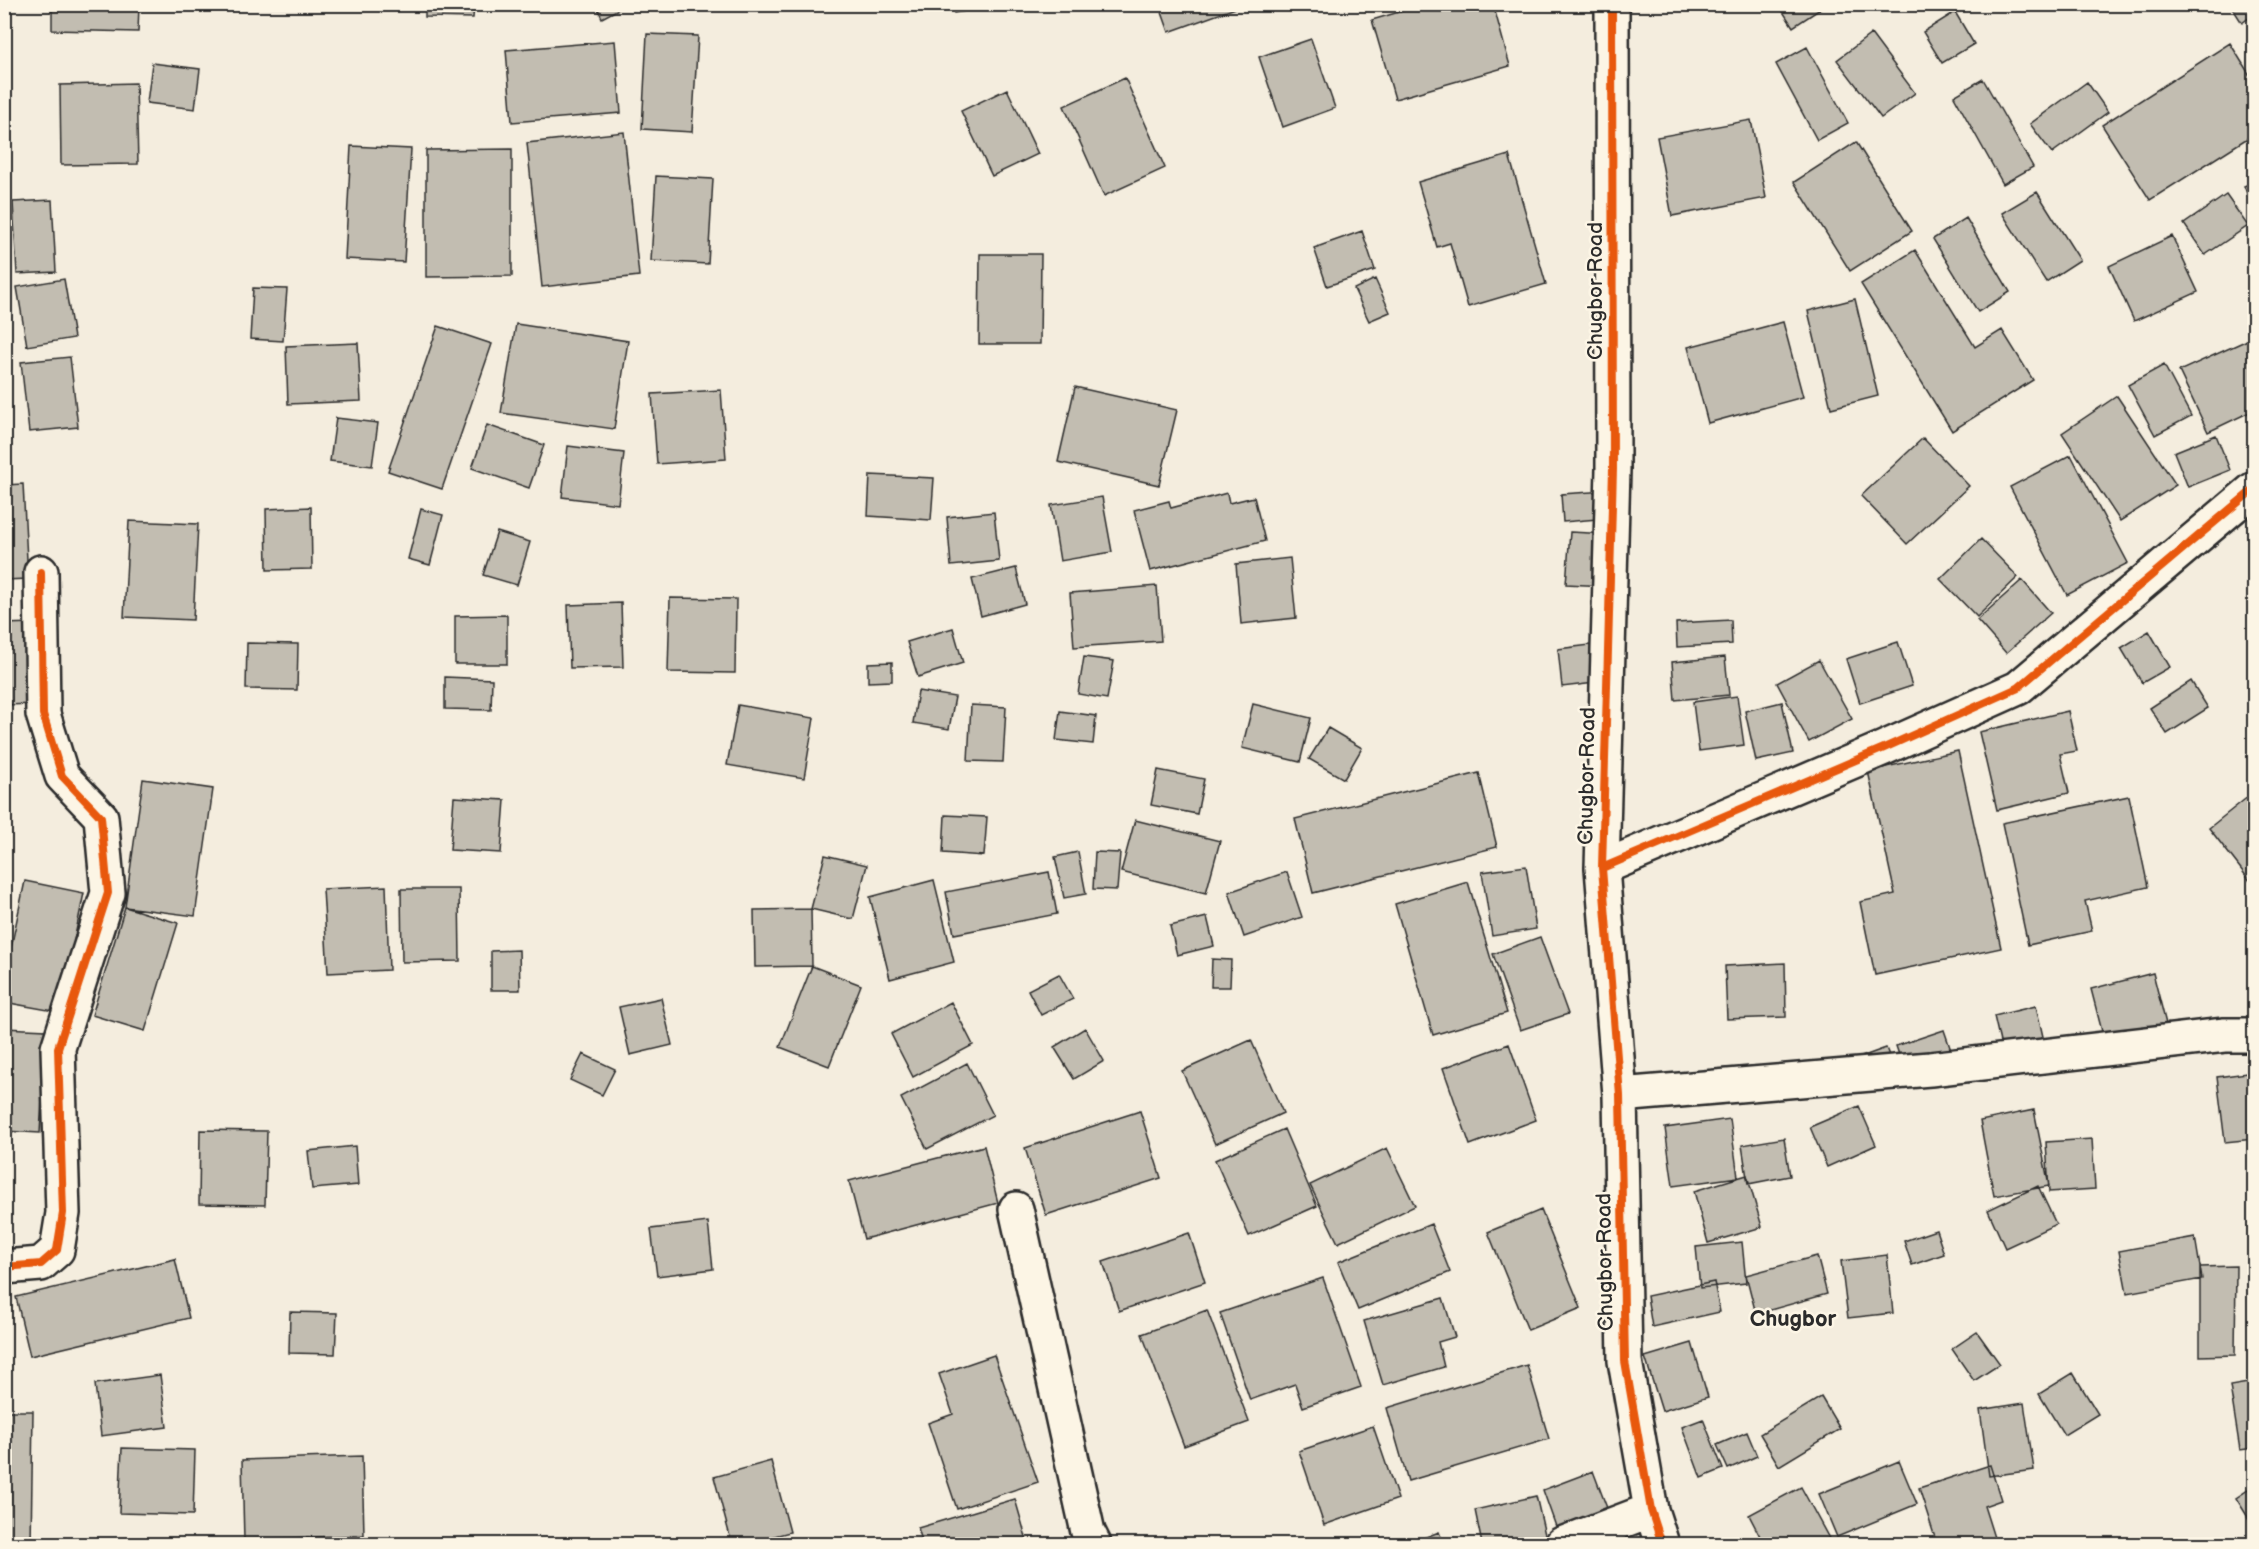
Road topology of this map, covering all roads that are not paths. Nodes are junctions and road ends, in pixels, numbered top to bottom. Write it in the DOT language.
graph roads {
  1 [pos="1612,4"];
  2 [pos="2254,489"];
  3 [pos="41,572"];
  4 [pos="1602,868"];
  5 [pos="2254,1035"];
  6 [pos="1620,1095"];
  7 [pos="1016,1209"];
  8 [pos="4,1267"];
  9 [pos="1651,1510"];
  10 [pos="1094,1545"];
  11 [pos="1562,1545"];
  12 [pos="1662,1545"];
  1 -- 4 [label="street, Chugbor Road"];
  2 -- 4 [label="street"];
  3 -- 8 [label="street"];
  4 -- 6 [label="street, Chugbor Road"];
  5 -- 6 [label="street"];
  6 -- 9 [label="street, Chugbor Road"];
  7 -- 10 [label="street"];
  9 -- 11 [label="street"];
  9 -- 12 [label="street, Chugbor Road"];
}
